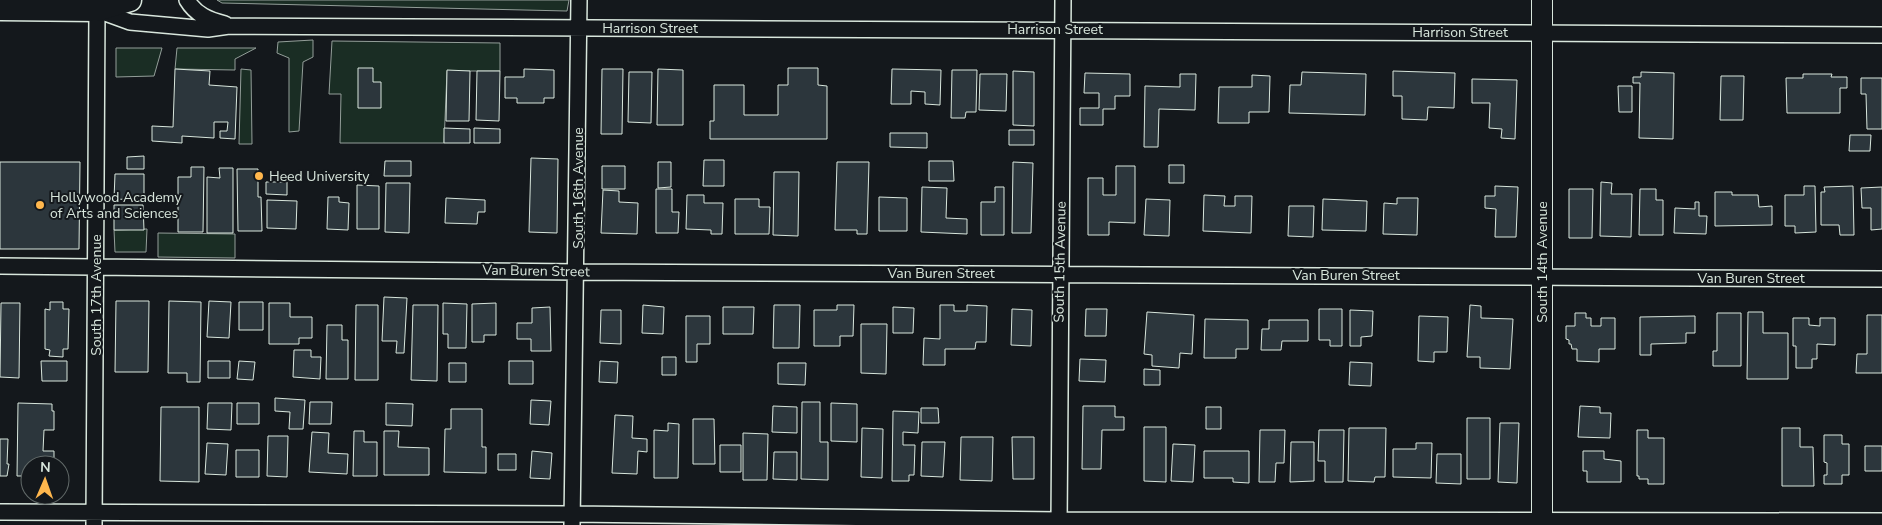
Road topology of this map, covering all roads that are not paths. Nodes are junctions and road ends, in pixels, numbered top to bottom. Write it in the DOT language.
graph roads {
  1 [pos="130,0"];
  2 [pos="187,0"];
  3 [pos="579,0"];
  4 [pos="1063,0"];
  5 [pos="1542,0"];
  6 [pos="0,9"];
  7 [pos="97,10"];
  8 [pos="228,26"];
  9 [pos="579,28"];
  10 [pos="1063,29"];
  11 [pos="1542,33"];
  12 [pos="1882,35"];
  13 [pos="0,266"];
  14 [pos="96,266"];
  15 [pos="577,272"];
  16 [pos="1060,274"];
  17 [pos="1542,276"];
  18 [pos="1882,279"];
  19 [pos="0,512"];
  20 [pos="94,519"];
  21 [pos="572,520"];
  22 [pos="1882,521"];
  23 [pos="1058,522"];
  24 [pos="1542,523"];
  1 -- 7 [label="main road"];
  2 -- 8 [label="street, Harrison Street"];
  3 -- 9 [label="street, South 16th Avenue"];
  4 -- 10 [label="street, South 15th Avenue"];
  5 -- 11 [label="street, South 14th Avenue"];
  6 -- 7 [label="main road, Harrison Street"];
  7 -- 8 [label="street, Harrison Street"];
  7 -- 14 [label="street, South 17th Avenue"];
  8 -- 9 [label="street, Harrison Street"];
  9 -- 10 [label="street, Harrison Street"];
  9 -- 15 [label="street, South 16th Avenue"];
  10 -- 11 [label="street, Harrison Street"];
  10 -- 16 [label="street, South 15th Avenue"];
  11 -- 12 [label="street, Harrison Street"];
  11 -- 17 [label="street, South 14th Avenue"];
  13 -- 14 [label="street, Van Buren Street"];
  14 -- 15 [label="street, Van Buren Street"];
  14 -- 20 [label="street, South 17th Avenue"];
  15 -- 16 [label="street, Van Buren Street"];
  15 -- 21 [label="street, South 16th Avenue"];
  16 -- 17 [label="street, Van Buren Street"];
  16 -- 23 [label="street, South 15th Avenue"];
  17 -- 18 [label="street, Van Buren Street"];
  17 -- 24 [label="street, South 14th Avenue"];
  19 -- 20 [label="street"];
  20 -- 21 [label="street"];
  21 -- 23 [label="street"];
  22 -- 24 [label="street"];
  23 -- 24 [label="street"];
}
